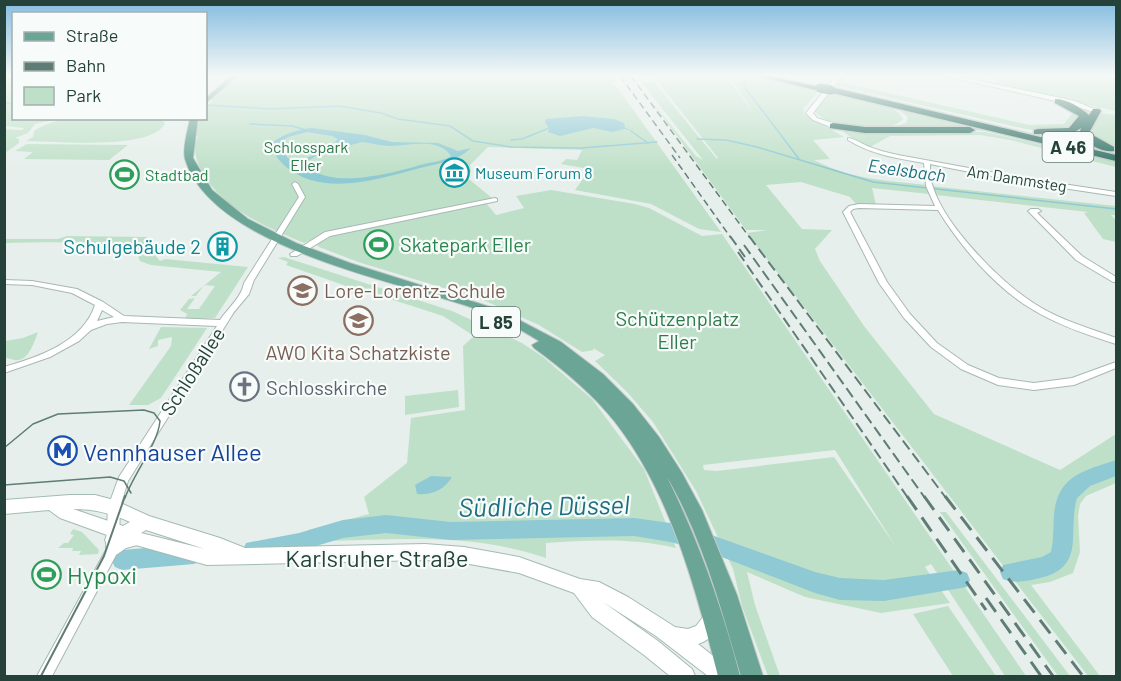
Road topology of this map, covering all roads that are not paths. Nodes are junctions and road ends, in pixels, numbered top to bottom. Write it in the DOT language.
graph roads {
  1 [pos="812,108"];
  2 [pos="893,108"];
  3 [pos="905,108"];
  4 [pos="917,108"];
  5 [pos="1073,108"];
  6 [pos="1084,108"];
  7 [pos="1084,108"];
  8 [pos="1096,111"];
  9 [pos="187,120"];
  10 [pos="193,120"];
  11 [pos="832,124"];
  12 [pos="999,126"];
  13 [pos="185,132"];
  14 [pos="1020,135"];
  15 [pos="850,139"];
  16 [pos="179,147"];
  17 [pos="1116,152"];
  18 [pos="1116,159"];
  19 [pos="927,162"];
  20 [pos="295,184"];
  21 [pos="1116,194"];
  22 [pos="495,200"];
  23 [pos="940,208"];
  24 [pos="1038,211"];
  25 [pos="274,242"];
  26 [pos="298,251"];
  27 [pos="1116,280"];
  28 [pos="4,282"];
  29 [pos="100,304"];
  30 [pos="122,319"];
  31 [pos="223,323"];
  32 [pos="88,328"];
  33 [pos="1116,341"];
  34 [pos="1116,365"];
  35 [pos="4,370"];
  36 [pos="54,505"];
  37 [pos="4,507"];
  38 [pos="114,507"];
  39 [pos="145,522"];
  40 [pos="115,539"];
  41 [pos="198,544"];
  42 [pos="580,588"];
  43 [pos="714,617"];
  44 [pos="672,636"];
  45 [pos="44,676"];
  46 [pos="685,676"];
  47 [pos="723,676"];
  48 [pos="729,676"];
  49 [pos="752,676"];
  1 -- 11 [label="main road"];
  2 -- 11 [label="highway"];
  3 -- 14 [label="highway, A 46"];
  4 -- 12 [label="highway, A 46"];
  5 -- 12 [label="highway"];
  6 -- 8 [label="main road"];
  7 -- 8 [label="main road"];
  8 -- 17 [label="highway"];
  9 -- 13 [label="main road, L 85"];
  10 -- 13 [label="main road, L 85"];
  11 -- 14 [label="highway"];
  12 -- 17 [label="highway, A 46"];
  13 -- 25 [label="main road, L 85"];
  14 -- 18 [label="highway, A 46"];
  15 -- 19 [label="street, Am Dammsteg"];
  16 -- 25 [label="main road, L 85"];
  19 -- 21 [label="street, Am Dammsteg"];
  19 -- 23 [label="street"];
  20 -- 25 [label="street, Schloßallee"];
  22 -- 26 [label="street"];
  23 -- 33 [label="street"];
  23 -- 34 [label="street"];
  24 -- 27 [label="street"];
  25 -- 26 [label="main road, L 85"];
  25 -- 31 [label="street, Schloßallee"];
  26 -- 43 [label="main road, L 85"];
  26 -- 49 [label="main road, L 85"];
  28 -- 29 [label="street"];
  29 -- 30 [label="street"];
  29 -- 32 [label="street"];
  30 -- 31 [label="street"];
  30 -- 32 [label="street"];
  31 -- 38 [label="street, Schloßallee"];
  32 -- 35 [label="street"];
  36 -- 37 [label="main road"];
  36 -- 38 [label="main road"];
  36 -- 40 [label="main road"];
  38 -- 39 [label="main road, Karlsruher Straße"];
  38 -- 40 [label="street, Schloßallee"];
  39 -- 40 [label="main road"];
  39 -- 41 [label="main road, Karlsruher Straße"];
  40 -- 41 [label="main road, Karlsruher Straße"];
  40 -- 45 [label="street"];
  41 -- 42 [label="main road, Karlsruher Straße"];
  42 -- 44 [label="main road, Karlsruher Straße"];
  42 -- 46 [label="main road"];
  43 -- 44 [label="main road"];
  43 -- 48 [label="main road, L 85"];
  44 -- 47 [label="main road, Karlsruher Straße"];
}
